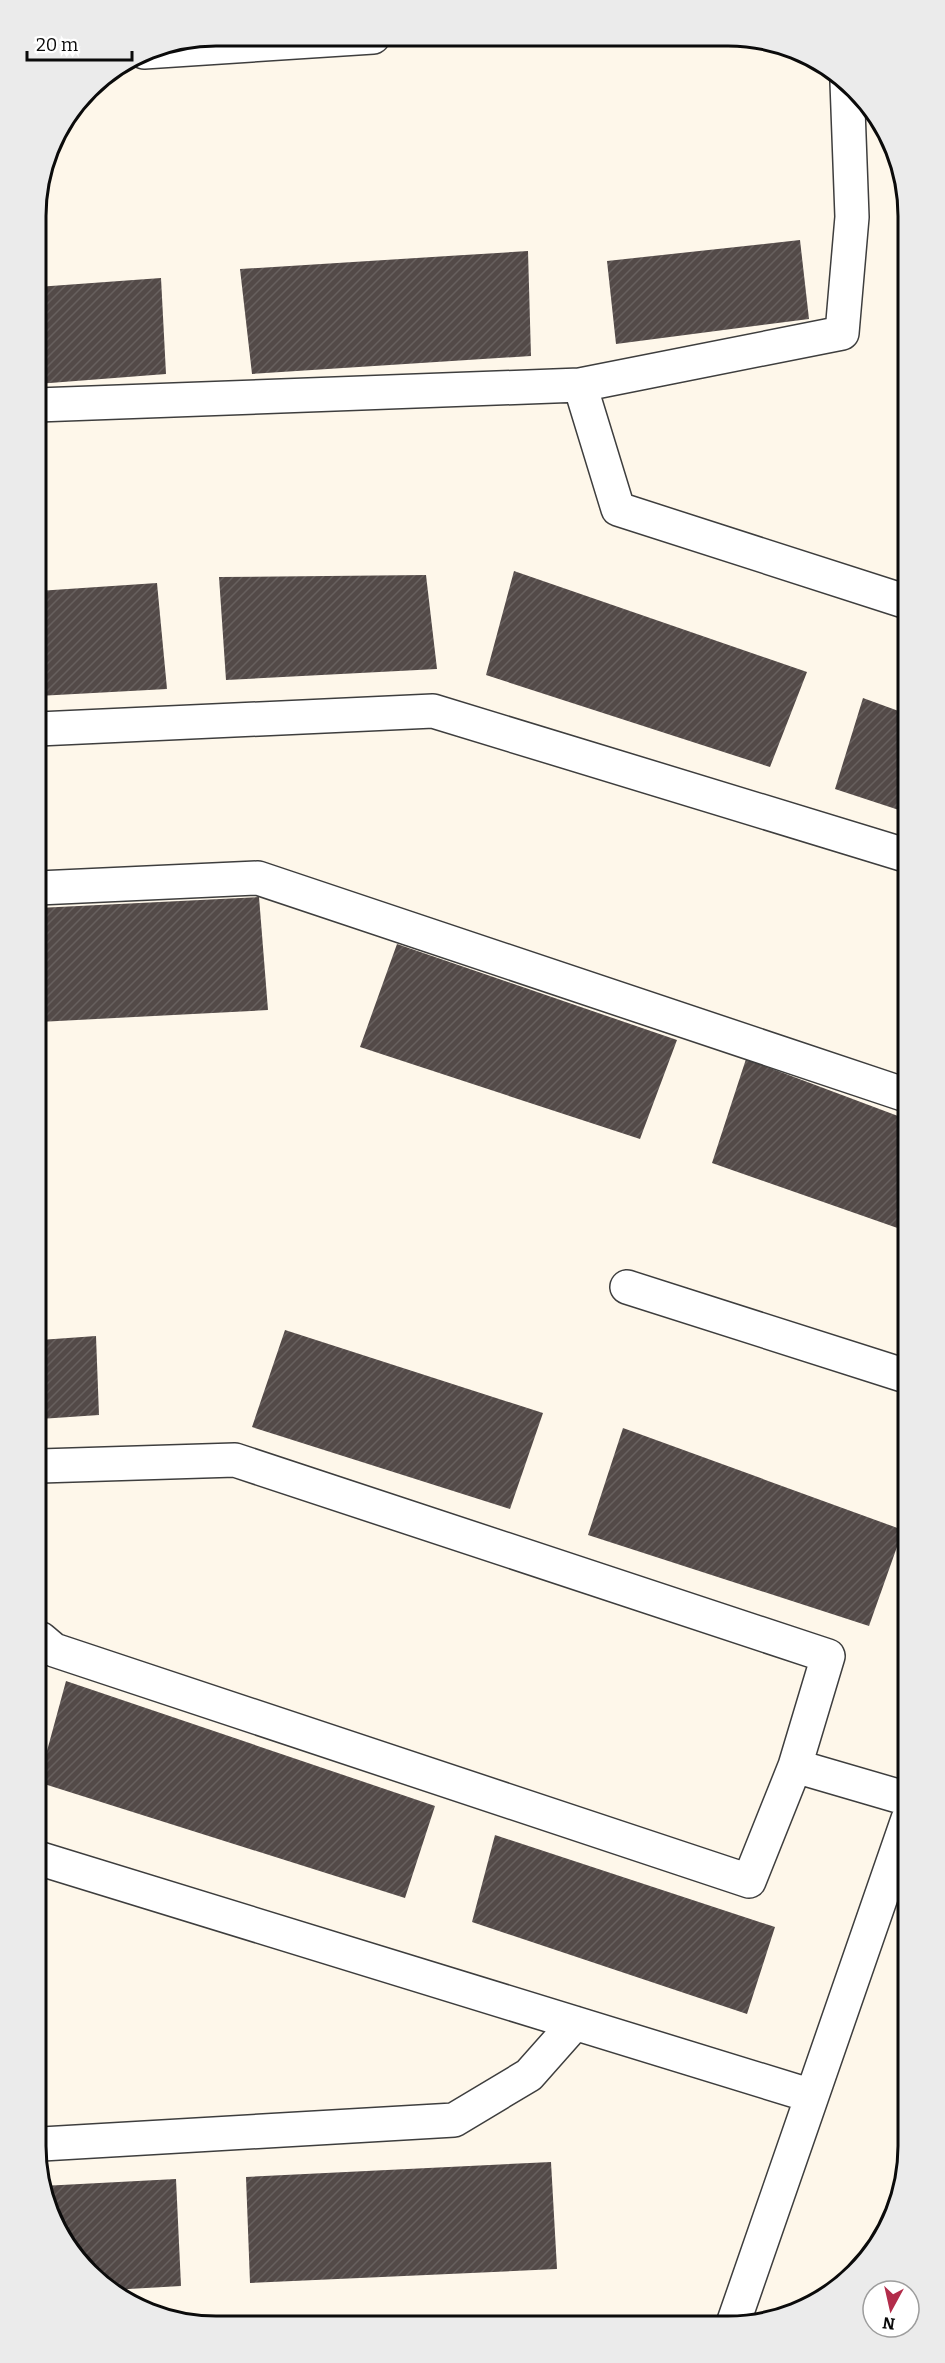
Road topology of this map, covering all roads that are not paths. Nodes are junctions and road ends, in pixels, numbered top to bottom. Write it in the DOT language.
graph roads {
  1 [pos="221,47"];
  2 [pos="193,49"];
  3 [pos="847,95"];
  4 [pos="580,385"];
  5 [pos="47,405"];
  6 [pos="898,599"];
  7 [pos="47,729"];
  8 [pos="898,853"];
  9 [pos="47,888"];
  10 [pos="898,1092"];
  11 [pos="627,1287"];
  12 [pos="898,1373"];
  13 [pos="46,1466"];
  14 [pos="46,1644"];
  15 [pos="795,1766"];
  16 [pos="898,1796"];
  17 [pos="898,1848"];
  18 [pos="46,1861"];
  19 [pos="575,2023"];
  20 [pos="812,2096"];
  21 [pos="46,2144"];
  22 [pos="736,2316"];
  1 -- 2 [label="street"];
  3 -- 4 [label="street"];
  4 -- 5 [label="street"];
  4 -- 6 [label="street"];
  7 -- 8 [label="street"];
  9 -- 10 [label="street"];
  11 -- 12 [label="street"];
  13 -- 15 [label="street"];
  14 -- 15 [label="street"];
  15 -- 16 [label="street"];
  17 -- 20 [label="street"];
  18 -- 19 [label="street"];
  19 -- 20 [label="street"];
  19 -- 21 [label="street"];
  20 -- 22 [label="street"];
}
